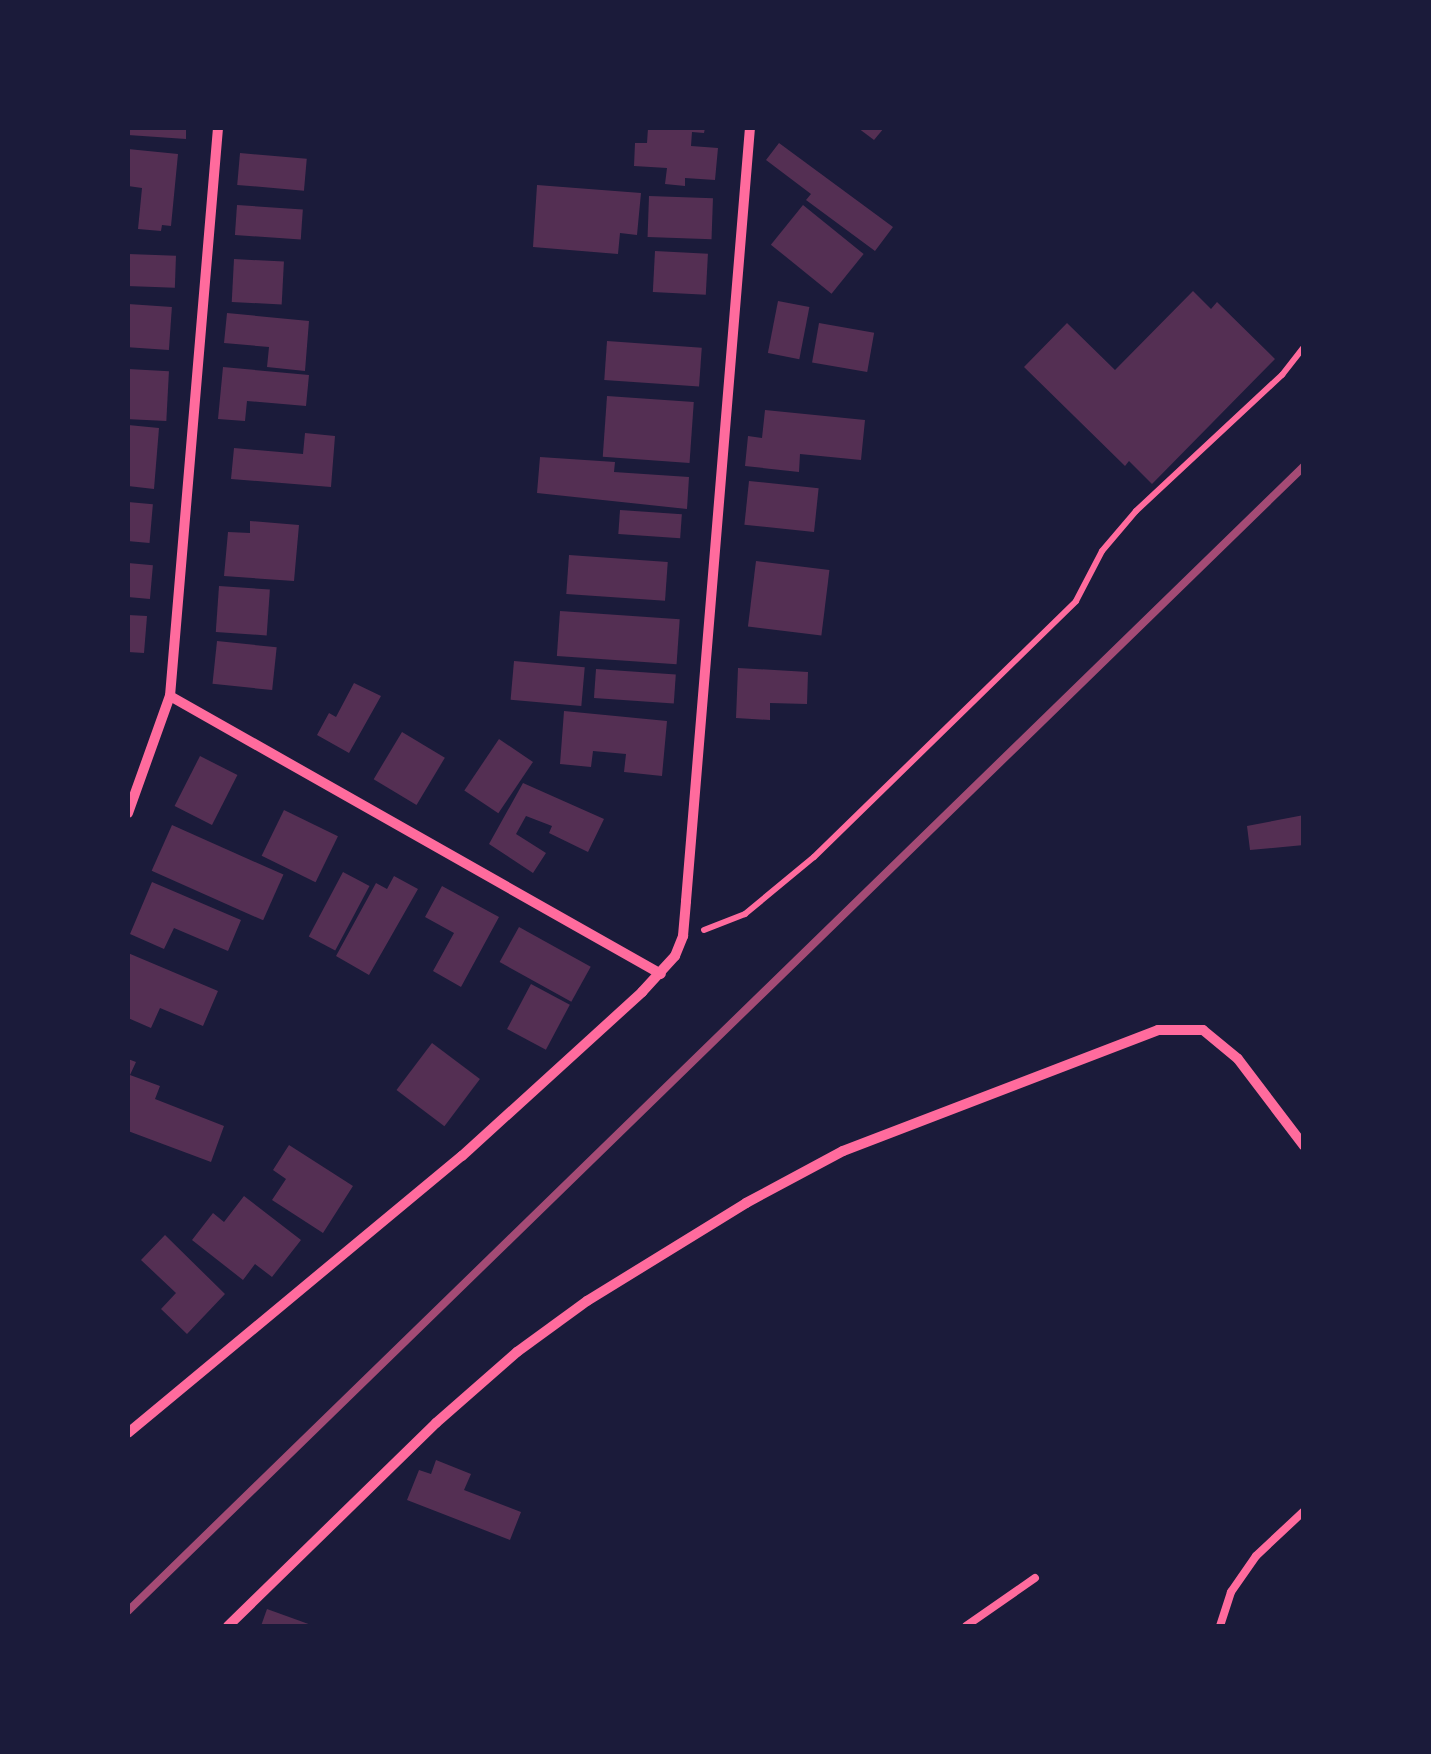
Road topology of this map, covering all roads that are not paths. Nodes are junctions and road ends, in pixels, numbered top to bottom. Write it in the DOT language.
graph roads {
  1 [pos="218,128"];
  2 [pos="750,128"];
  3 [pos="170,696"];
  4 [pos="128,813"];
  5 [pos="661,974"];
  6 [pos="1304,1146"];
  7 [pos="128,1434"];
  8 [pos="1304,1511"];
  9 [pos="1035,1578"];
  10 [pos="228,1626"];
  11 [pos="966,1626"];
  12 [pos="1220,1626"];
  1 -- 3 [label="street"];
  2 -- 5 [label="street"];
  3 -- 4 [label="street"];
  3 -- 5 [label="street"];
  5 -- 7 [label="street"];
  6 -- 10 [label="street"];
  8 -- 12 [label="lane"];
  9 -- 11 [label="lane"];
}
